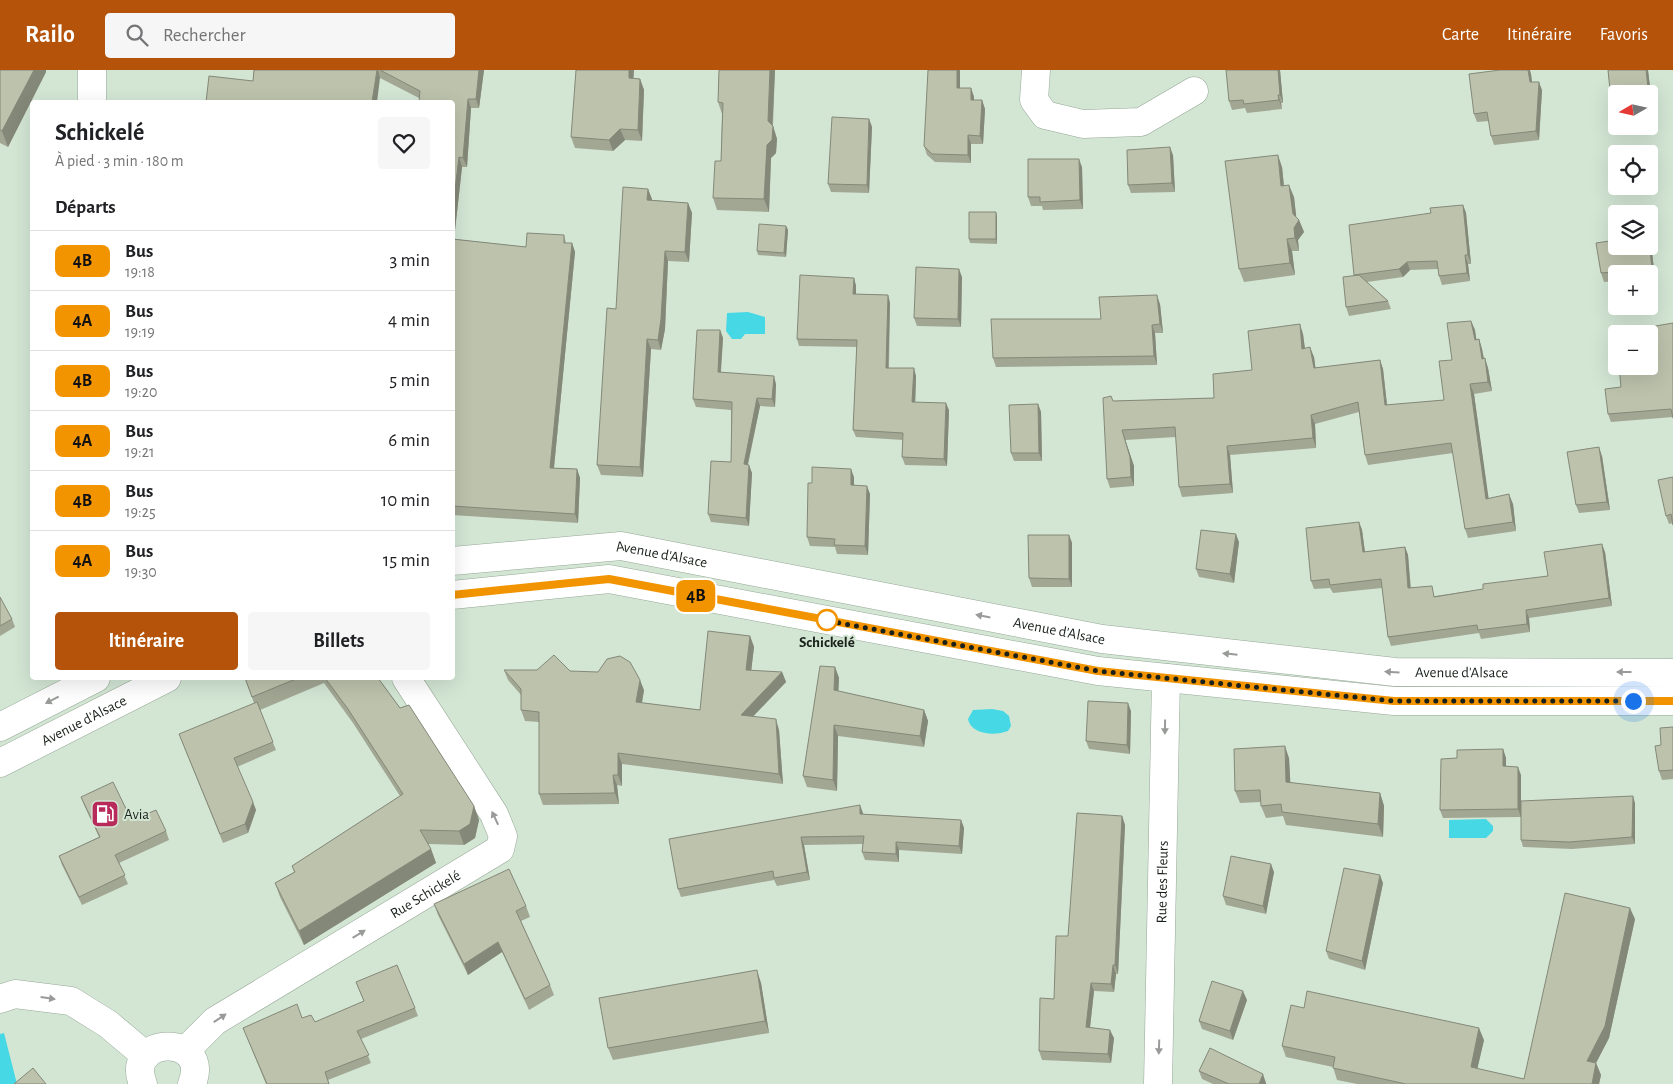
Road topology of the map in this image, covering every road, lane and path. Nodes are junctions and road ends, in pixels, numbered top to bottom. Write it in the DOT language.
graph roads {
  1 [pos="92,70"];
  2 [pos="1036,70"];
  3 [pos="1194,91"];
  4 [pos="92,100"];
  5 [pos="455,561"];
  6 [pos="455,595"];
  7 [pos="1673,673"];
  8 [pos="1166,678"];
  9 [pos="92,680"];
  10 [pos="163,680"];
  11 [pos="407,680"];
  12 [pos="1673,701"];
  13 [pos="0,727"];
  14 [pos="0,763"];
  15 [pos="0,999"];
  16 [pos="184,1051"];
  17 [pos="146,1056"];
  18 [pos="143,1084"];
  19 [pos="192,1084"];
  20 [pos="1158,1084"];
  1 -- 4 [label="main road"];
  2 -- 3 [label="main road"];
  7 -- 5 [label="main road, Avenue d'Alsace, one-way"];
  6 -- 8 [label="main road, Avenue d'Alsace"];
  8 -- 12 [label="main road, Avenue d'Alsace"];
  8 -- 20 [label="main road, Rue des Fleurs, one-way"];
  9 -- 13 [label="main road, one-way"];
  10 -- 14 [label="main road, Avenue d'Alsace"];
  16 -- 11 [label="main road, Rue Schickelé, one-way"];
  15 -- 17 [label="main road, one-way"];
  16 -- 17 [label="main road"];
  16 -- 19 [label="main road"];
  17 -- 18 [label="main road"];
}
